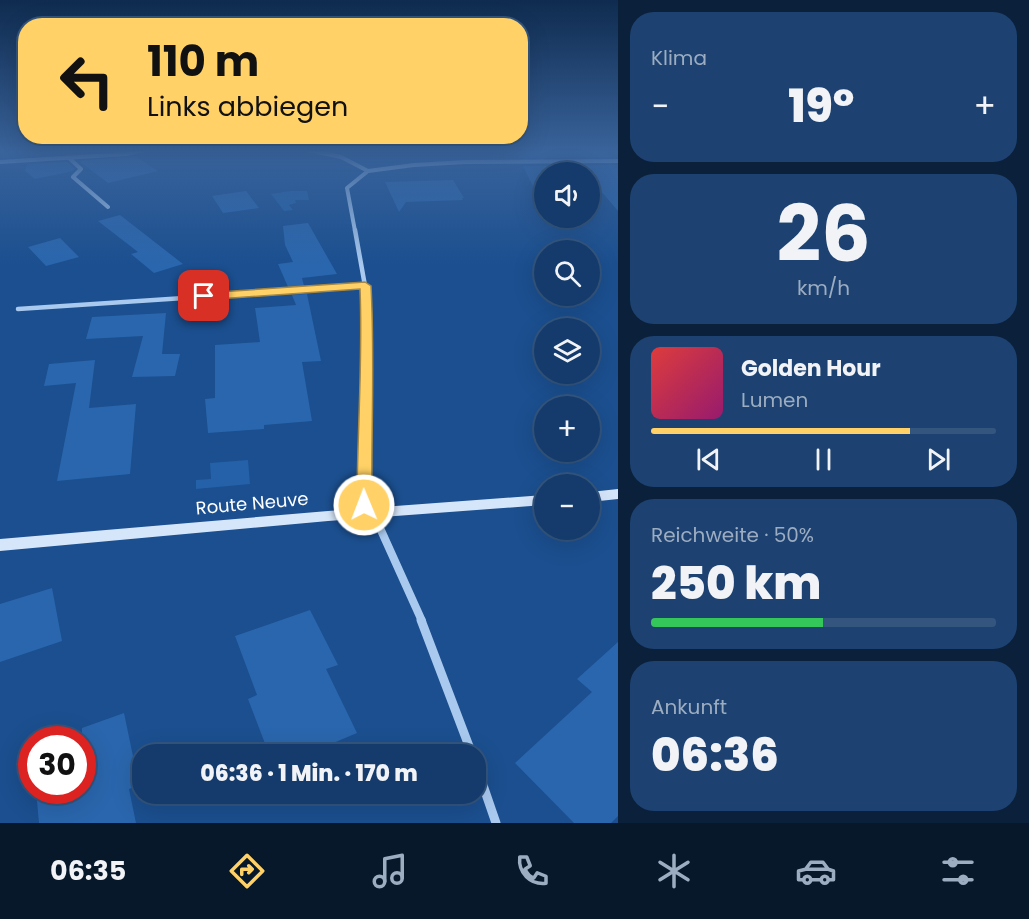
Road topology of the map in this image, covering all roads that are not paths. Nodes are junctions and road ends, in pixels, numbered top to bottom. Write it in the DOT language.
graph roads {
  1 [pos="84,188"];
  2 [pos="347,188"];
  3 [pos="108,207"];
  4 [pos="365,286"];
  5 [pos="18,309"];
  6 [pos="618,494"];
  7 [pos="600,495"];
  8 [pos="534,501"];
  9 [pos="369,514"];
  10 [pos="0,545"];
  11 [pos="468,744"];
  12 [pos="486,794"];
  13 [pos="496,823"];
  1 -- 3 [label="street"];
  2 -- 4 [label="street"];
  4 -- 5 [label="street"];
  4 -- 9 [label="street"];
  6 -- 7 [label="street"];
  8 -- 9 [label="street, Route Neuve"];
  9 -- 10 [label="street, Route Neuve"];
  9 -- 11 [label="street"];
  12 -- 13 [label="street"];
}
